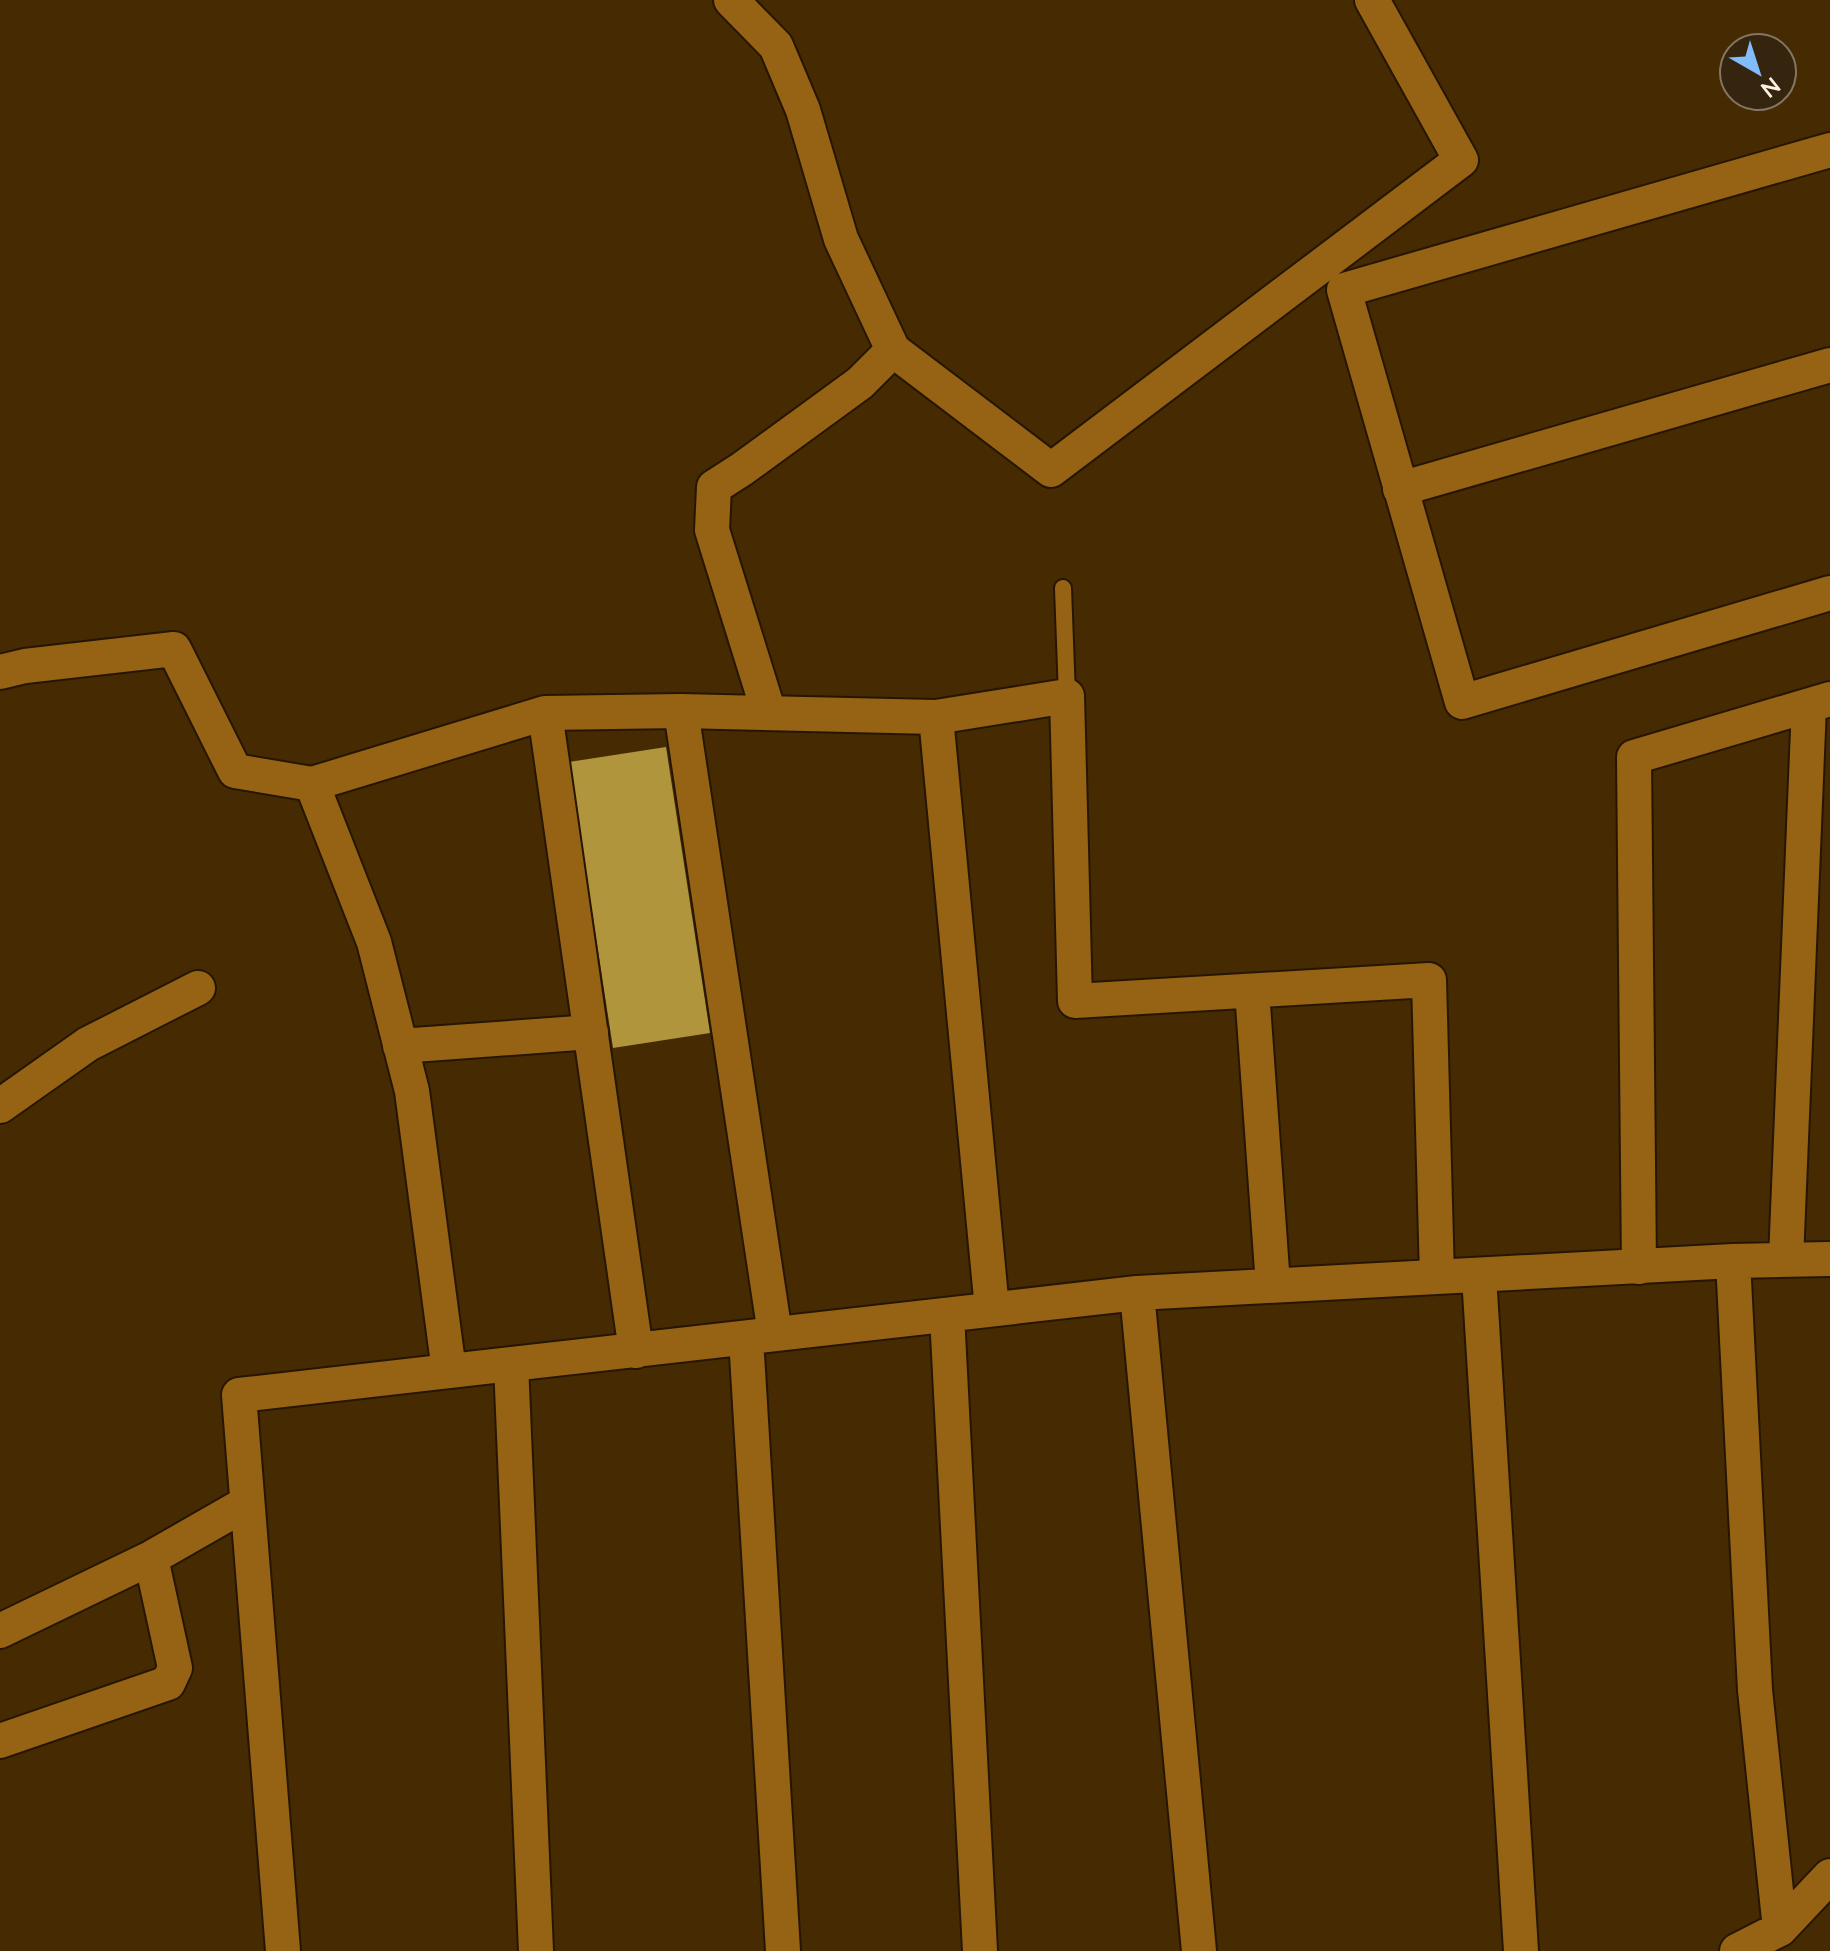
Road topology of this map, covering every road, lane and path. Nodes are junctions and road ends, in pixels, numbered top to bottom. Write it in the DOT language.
graph roads {
  1 [pos="731,0"];
  2 [pos="1372,0"];
  3 [pos="1830,150"];
  4 [pos="893,350"];
  5 [pos="1830,365"];
  6 [pos="1400,489"];
  7 [pos="1063,588"];
  8 [pos="1830,593"];
  9 [pos="0,672"];
  10 [pos="1067,696"];
  11 [pos="1820,702"];
  12 [pos="681,711"];
  13 [pos="545,713"];
  14 [pos="769,713"];
  15 [pos="936,717"];
  16 [pos="312,784"];
  17 [pos="198,988"];
  18 [pos="1252,991"];
  19 [pos="591,1032"];
  20 [pos="400,1046"];
  21 [pos="0,1106"];
  22 [pos="1786,1259"];
  23 [pos="1830,1259"];
  24 [pos="1733,1261"];
  25 [pos="1639,1267"];
  26 [pos="1479,1276"];
  27 [pos="1437,1277"];
  28 [pos="1273,1285"];
  29 [pos="1137,1293"];
  30 [pos="992,1309"];
  31 [pos="947,1315"];
  32 [pos="761,1336"];
  33 [pos="636,1351"];
  34 [pos="511,1364"];
  35 [pos="449,1371"];
  36 [pos="247,1503"];
  37 [pos="151,1558"];
  38 [pos="0,1631"];
  39 [pos="0,1741"];
  40 [pos="1830,1876"];
  41 [pos="1780,1929"];
  42 [pos="283,1951"];
  43 [pos="536,1951"];
  44 [pos="783,1951"];
  45 [pos="980,1951"];
  46 [pos="1199,1951"];
  47 [pos="1521,1951"];
  48 [pos="1737,1951"];
  1 -- 4 [label="street"];
  2 -- 4 [label="street"];
  3 -- 6 [label="street"];
  4 -- 14 [label="street"];
  5 -- 6 [label="street"];
  6 -- 8 [label="street"];
  7 -- 10 [label="lane"];
  9 -- 16 [label="street"];
  10 -- 15 [label="street"];
  10 -- 18 [label="street"];
  11 -- 22 [label="street"];
  11 -- 25 [label="street"];
  12 -- 13 [label="street"];
  12 -- 14 [label="street"];
  12 -- 32 [label="street"];
  13 -- 16 [label="street"];
  13 -- 19 [label="street"];
  14 -- 15 [label="street"];
  15 -- 30 [label="street"];
  16 -- 20 [label="street"];
  17 -- 21 [label="street"];
  18 -- 27 [label="street"];
  18 -- 28 [label="street"];
  19 -- 20 [label="street"];
  19 -- 33 [label="street"];
  20 -- 35 [label="street"];
  22 -- 23 [label="street"];
  22 -- 24 [label="street"];
  24 -- 25 [label="street"];
  24 -- 41 [label="street"];
  25 -- 26 [label="street"];
  26 -- 27 [label="street"];
  26 -- 47 [label="street"];
  27 -- 28 [label="street"];
  28 -- 29 [label="street"];
  29 -- 30 [label="street"];
  29 -- 46 [label="street"];
  30 -- 31 [label="street"];
  31 -- 32 [label="street"];
  31 -- 45 [label="street"];
  32 -- 33 [label="street"];
  32 -- 44 [label="street"];
  33 -- 34 [label="street"];
  34 -- 35 [label="street"];
  34 -- 43 [label="street"];
  35 -- 36 [label="street"];
  36 -- 37 [label="street"];
  36 -- 42 [label="street"];
  37 -- 38 [label="street"];
  37 -- 39 [label="street"];
  40 -- 41 [label="street"];
  41 -- 48 [label="street"];
}
